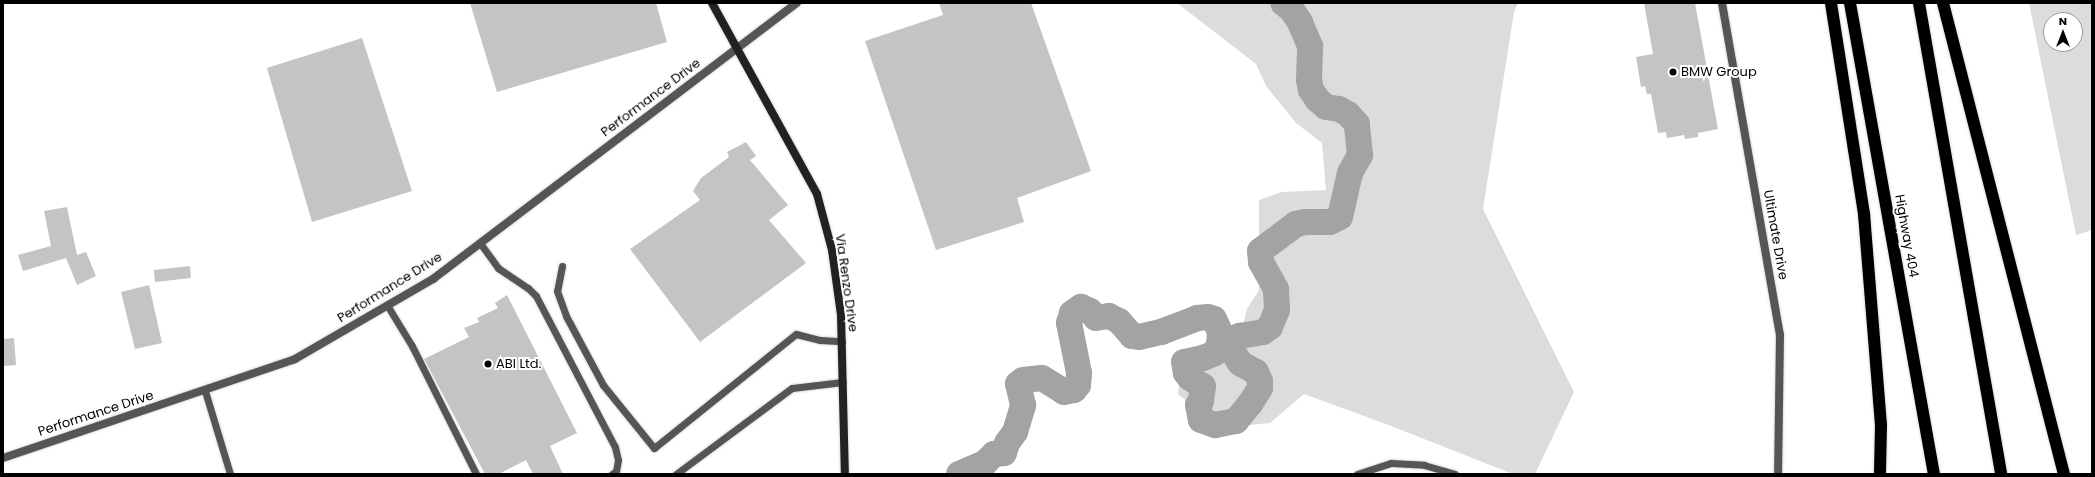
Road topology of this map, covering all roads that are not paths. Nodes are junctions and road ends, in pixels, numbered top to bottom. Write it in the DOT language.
graph roads {
  1 [pos="712,3"];
  2 [pos="797,3"];
  3 [pos="1722,3"];
  4 [pos="1831,3"];
  5 [pos="1850,3"];
  6 [pos="1919,3"];
  7 [pos="1943,3"];
  8 [pos="736,48"];
  9 [pos="480,243"];
  10 [pos="562,266"];
  11 [pos="387,305"];
  12 [pos="842,341"];
  13 [pos="843,382"];
  14 [pos="205,391"];
  15 [pos="3,458"];
  16 [pos="1436,471"];
  17 [pos="230,474"];
  18 [pos="476,474"];
  19 [pos="612,474"];
  20 [pos="676,474"];
  21 [pos="845,474"];
  22 [pos="1357,474"];
  23 [pos="1455,474"];
  24 [pos="1778,474"];
  25 [pos="1880,474"];
  26 [pos="1934,474"];
  27 [pos="2001,474"];
  28 [pos="2064,474"];
  1 -- 8 [label="street, Via Renzo Drive"];
  2 -- 8 [label="street, Performance Drive"];
  3 -- 24 [label="street, Ultimate Drive"];
  4 -- 25 [label="highway"];
  5 -- 26 [label="highway, Highway 404"];
  6 -- 27 [label="highway"];
  7 -- 28 [label="highway"];
  8 -- 9 [label="street, Performance Drive"];
  8 -- 12 [label="street, Via Renzo Drive"];
  9 -- 11 [label="street, Performance Drive"];
  9 -- 19 [label="lane"];
  10 -- 12 [label="lane"];
  11 -- 14 [label="street, Performance Drive"];
  11 -- 18 [label="lane"];
  12 -- 13 [label="street, Via Renzo Drive"];
  13 -- 20 [label="lane"];
  13 -- 21 [label="street, Via Renzo Drive"];
  14 -- 15 [label="street, Performance Drive"];
  14 -- 17 [label="lane"];
  16 -- 22 [label="lane"];
  16 -- 23 [label="lane"];
}
